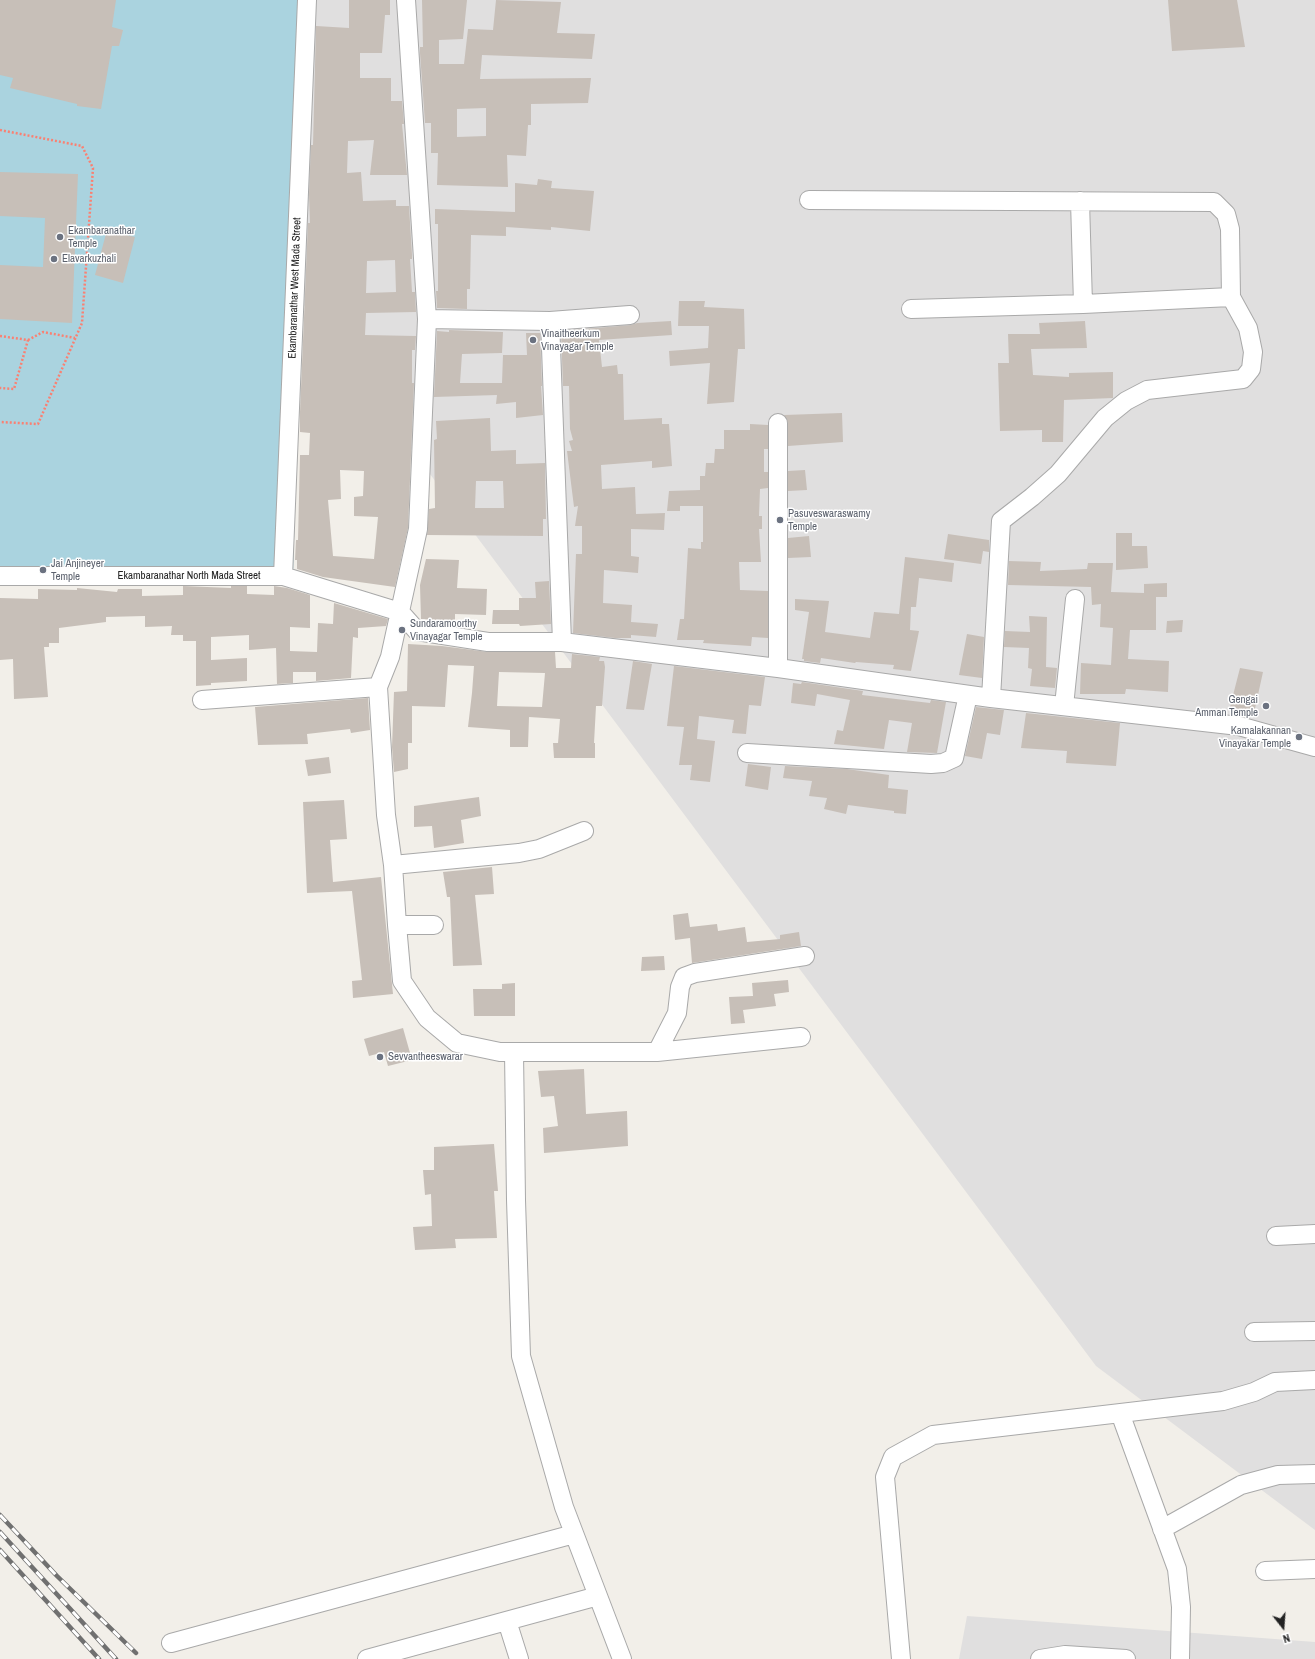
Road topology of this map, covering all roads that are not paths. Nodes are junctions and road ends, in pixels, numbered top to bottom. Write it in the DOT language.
graph roads {
  1 [pos="307,0"];
  2 [pos="406,0"];
  3 [pos="809,200"];
  4 [pos="1080,201"];
  5 [pos="1232,297"];
  6 [pos="1083,304"];
  7 [pos="911,309"];
  8 [pos="630,315"];
  9 [pos="427,319"];
  10 [pos="550,321"];
  11 [pos="778,424"];
  12 [pos="0,576"];
  13 [pos="283,576"];
  14 [pos="1075,599"];
  15 [pos="400,612"];
  16 [pos="562,642"];
  17 [pos="778,668"];
  18 [pos="378,687"];
  19 [pos="968,695"];
  20 [pos="991,698"];
  21 [pos="202,700"];
  22 [pos="1064,706"];
  23 [pos="1315,747"];
  24 [pos="747,753"];
  25 [pos="584,831"];
  26 [pos="393,865"];
  27 [pos="396,925"];
  28 [pos="434,925"];
  29 [pos="805,956"];
  30 [pos="801,1037"];
  31 [pos="514,1052"];
  32 [pos="657,1052"];
  33 [pos="1315,1234"];
  34 [pos="1276,1236"];
  35 [pos="1315,1331"];
  36 [pos="1254,1332"];
  37 [pos="1315,1380"];
  38 [pos="1120,1413"];
  39 [pos="1315,1474"];
  40 [pos="1162,1529"];
  41 [pos="574,1534"];
  42 [pos="1315,1569"];
  43 [pos="1265,1571"];
  44 [pos="598,1596"];
  45 [pos="507,1621"];
  46 [pos="171,1643"];
  47 [pos="367,1659"];
  48 [pos="519,1659"];
  49 [pos="622,1659"];
  50 [pos="901,1659"];
  51 [pos="1040,1659"];
  52 [pos="1126,1659"];
  53 [pos="1180,1659"];
  1 -- 13 [label="street, Ekambaranathar West Mada Street"];
  2 -- 9 [label="street"];
  3 -- 4 [label="street"];
  4 -- 5 [label="street"];
  4 -- 6 [label="street"];
  5 -- 6 [label="street"];
  5 -- 20 [label="street"];
  6 -- 7 [label="street"];
  8 -- 10 [label="street"];
  9 -- 10 [label="street"];
  9 -- 15 [label="street"];
  10 -- 16 [label="street"];
  11 -- 17 [label="street"];
  12 -- 13 [label="street, Ekambaranathar North Mada Street"];
  13 -- 15 [label="street, Ekambaranathar North Mada Street"];
  14 -- 22 [label="street"];
  15 -- 16 [label="street"];
  15 -- 18 [label="street"];
  16 -- 17 [label="street"];
  17 -- 19 [label="street"];
  18 -- 21 [label="street"];
  18 -- 26 [label="street"];
  19 -- 20 [label="street"];
  19 -- 24 [label="street"];
  20 -- 22 [label="street"];
  22 -- 23 [label="street"];
  25 -- 26 [label="street"];
  26 -- 27 [label="street"];
  27 -- 28 [label="street"];
  27 -- 31 [label="street"];
  29 -- 32 [label="street"];
  30 -- 32 [label="street"];
  31 -- 32 [label="street"];
  31 -- 41 [label="street"];
  33 -- 34 [label="street"];
  35 -- 36 [label="street"];
  37 -- 38 [label="street"];
  38 -- 40 [label="street"];
  38 -- 50 [label="street"];
  39 -- 40 [label="street"];
  40 -- 53 [label="street"];
  41 -- 44 [label="street"];
  41 -- 46 [label="street"];
  42 -- 43 [label="street"];
  44 -- 45 [label="street"];
  44 -- 49 [label="street"];
  45 -- 47 [label="street"];
  45 -- 48 [label="street"];
  51 -- 52 [label="street"];
}
